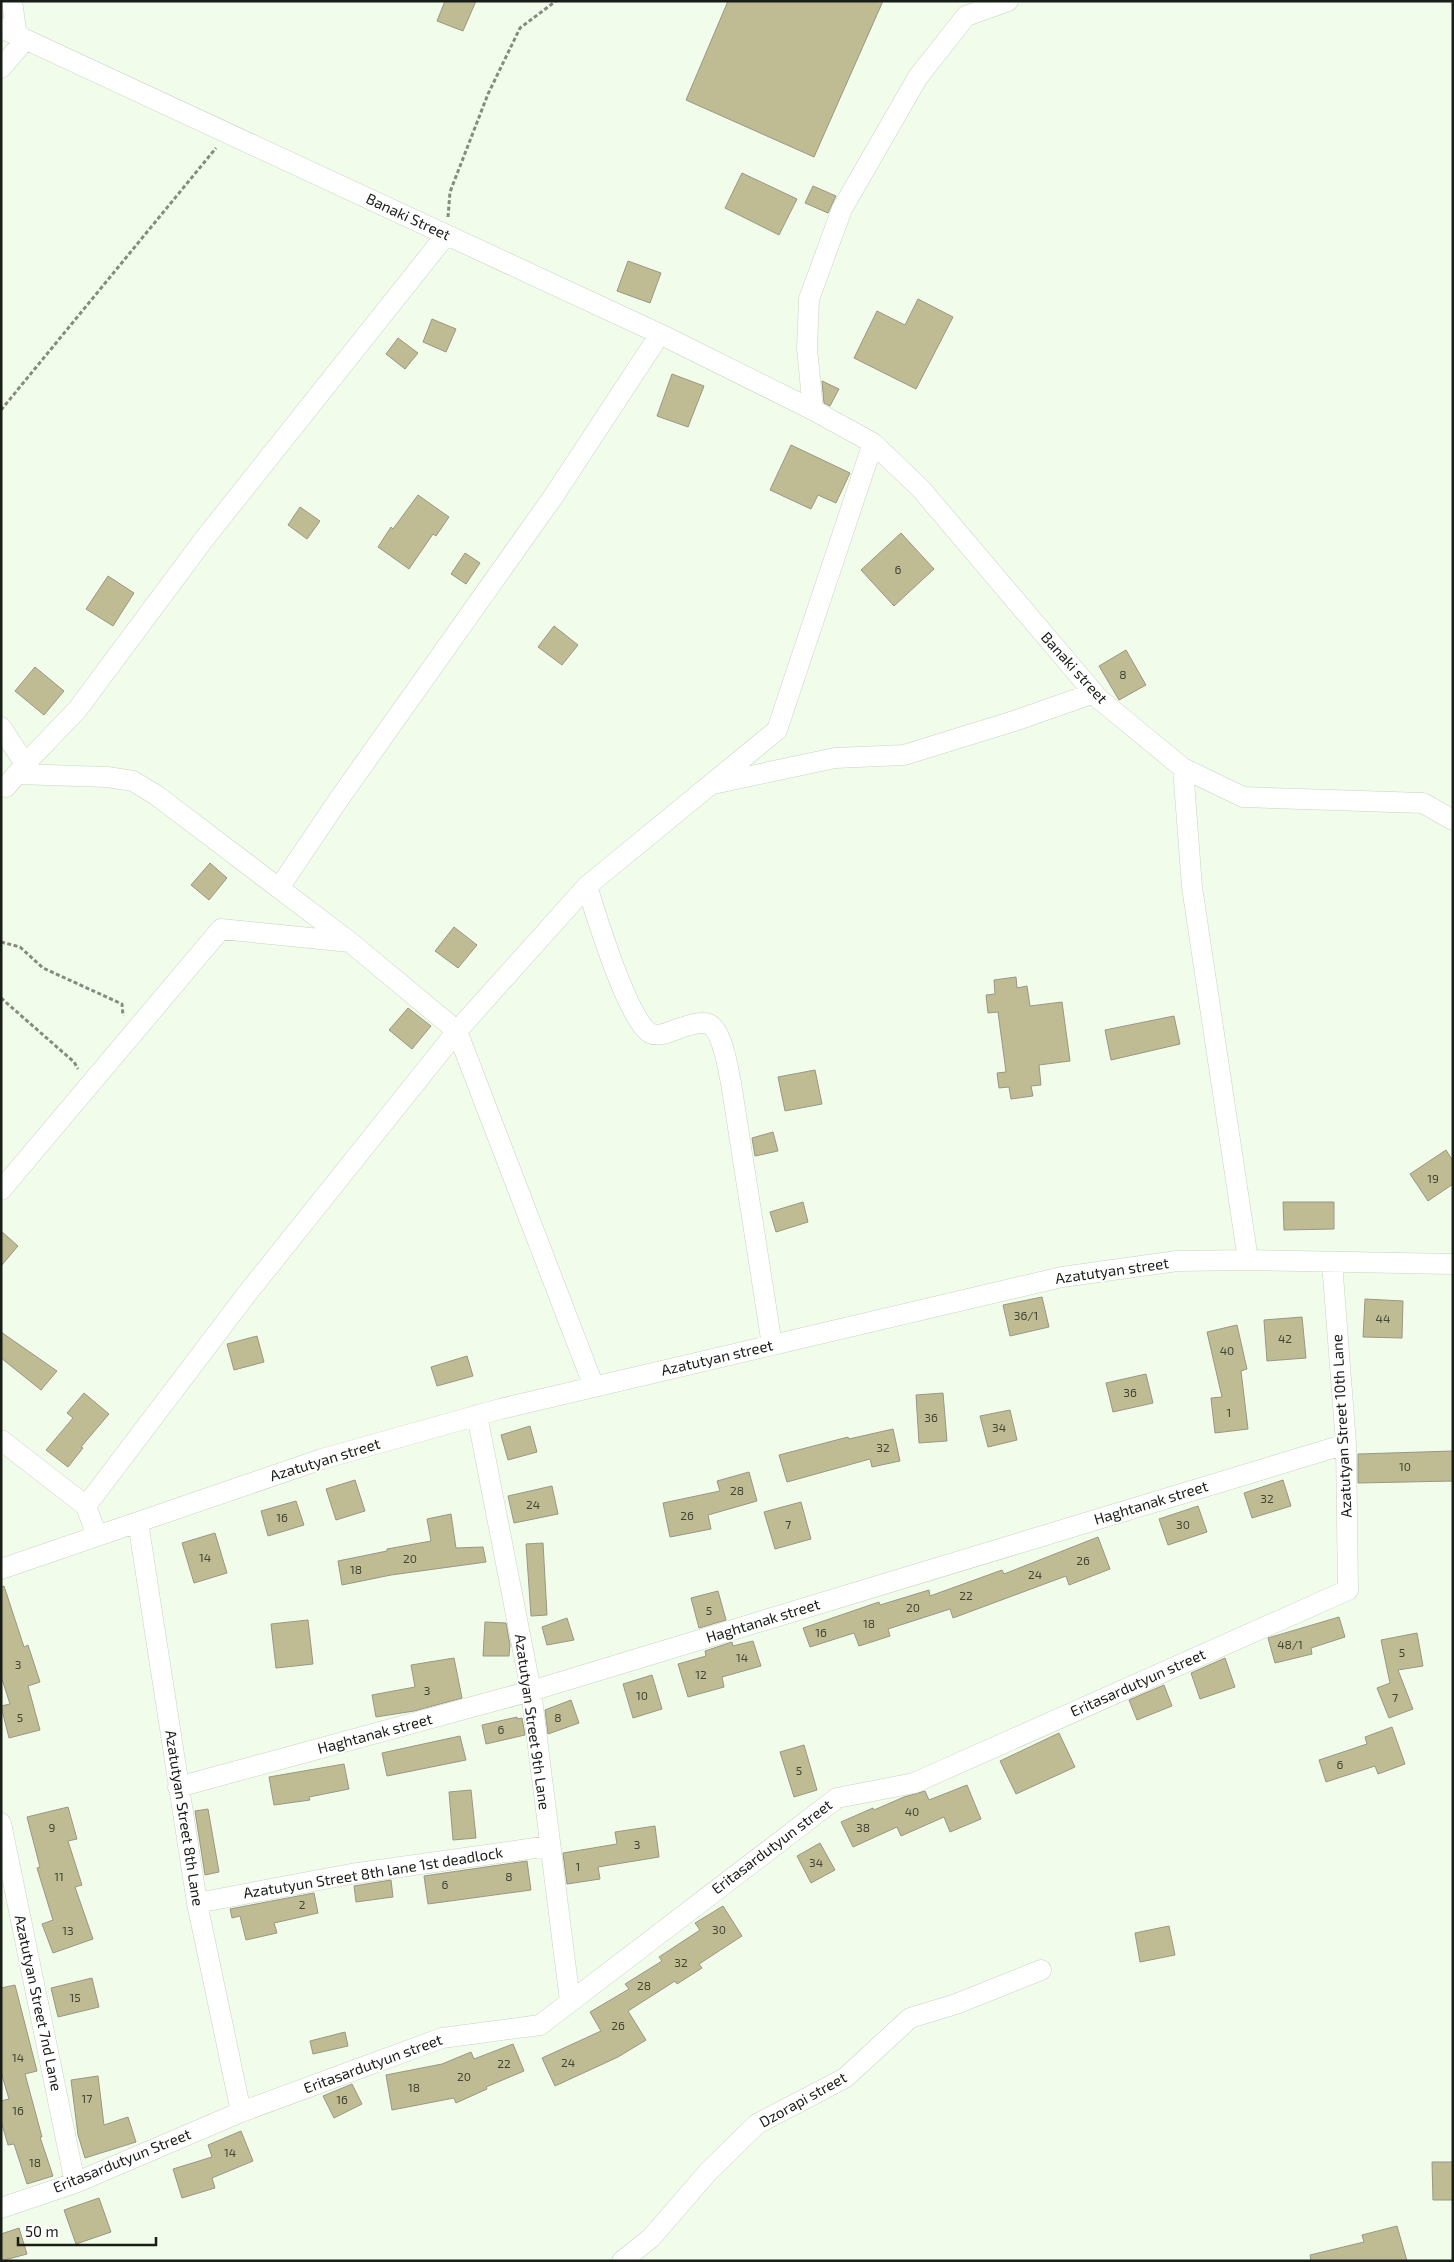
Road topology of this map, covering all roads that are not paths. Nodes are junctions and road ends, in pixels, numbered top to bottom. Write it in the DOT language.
graph roads {
  1 [pos="12,1"];
  2 [pos="1008,1"];
  3 [pos="14,35"];
  4 [pos="1,68"];
  5 [pos="446,234"];
  6 [pos="660,334"];
  7 [pos="813,410"];
  8 [pos="873,443"];
  9 [pos="1094,693"];
  10 [pos="1,727"];
  11 [pos="1183,768"];
  12 [pos="16,775"];
  13 [pos="709,785"];
  14 [pos="1453,820"];
  15 [pos="587,886"];
  16 [pos="279,888"];
  17 [pos="350,942"];
  18 [pos="457,1031"];
  19 [pos="1,1190"];
  20 [pos="1248,1260"];
  21 [pos="1332,1262"];
  22 [pos="1453,1264"];
  23 [pos="772,1345"];
  24 [pos="594,1387"];
  25 [pos="477,1416"];
  26 [pos="1,1440"];
  27 [pos="1346,1444"];
  28 [pos="86,1506"];
  29 [pos="138,1522"];
  30 [pos="97,1536"];
  31 [pos="1,1569"];
  32 [pos="1348,1590"];
  33 [pos="530,1691"];
  34 [pos="178,1787"];
  35 [pos="1,1823"];
  36 [pos="549,1846"];
  37 [pos="197,1903"];
  38 [pos="1041,1970"];
  39 [pos="570,2001"];
  40 [pos="241,2112"];
  41 [pos="74,2183"];
  42 [pos="1,2208"];
  43 [pos="622,2261"];
  1 -- 3 [label="street"];
  2 -- 7 [label="street"];
  3 -- 4 [label="street"];
  3 -- 5 [label="street, Banaki Street"];
  5 -- 6 [label="street, Banaki Street"];
  5 -- 12 [label="street"];
  6 -- 7 [label="street, Banaki Street"];
  6 -- 16 [label="street"];
  7 -- 8 [label="street, Banaki street"];
  8 -- 9 [label="street, Banaki street"];
  8 -- 13 [label="street"];
  9 -- 11 [label="street, Banaki street"];
  9 -- 13 [label="street"];
  10 -- 12 [label="street"];
  11 -- 14 [label="street, Banaki street"];
  11 -- 20 [label="street"];
  12 -- 16 [label="street"];
  13 -- 15 [label="street"];
  15 -- 18 [label="street"];
  15 -- 23 [label="street"];
  16 -- 17 [label="street"];
  17 -- 18 [label="street"];
  17 -- 19 [label="street"];
  18 -- 24 [label="street"];
  18 -- 28 [label="street"];
  20 -- 21 [label="street, Azatutyan street"];
  20 -- 23 [label="street, Azatutyan street"];
  21 -- 22 [label="street, Azatutyan street"];
  21 -- 27 [label="street, Azatutyan Street 10th Lane"];
  23 -- 24 [label="street, Azatutyan street"];
  24 -- 25 [label="street, Azatutyan street"];
  25 -- 29 [label="street, Azatutyan street"];
  25 -- 33 [label="street, Azatutyan Street 9th Lane"];
  26 -- 28 [label="street"];
  27 -- 32 [label="street, Azatutyan Street 10th Lane"];
  27 -- 33 [label="street, Haghtanak street"];
  28 -- 30 [label="street"];
  29 -- 30 [label="street, Azatutyan street"];
  29 -- 34 [label="street, Azatutyan Street 8th Lane"];
  30 -- 31 [label="street, Azatutyan street"];
  32 -- 39 [label="street, Eritasardutyun street"];
  33 -- 34 [label="street, Haghtanak street"];
  33 -- 36 [label="street, Azatutyan Street 9th Lane"];
  34 -- 37 [label="street, Azatutyan Street 8th Lane"];
  35 -- 41 [label="street, Azatutyan Street 7nd Lane"];
  36 -- 37 [label="street, Azatutyun Street 8th lane 1st deadlock"];
  36 -- 39 [label="street, Azatutyan Street 9th Lane"];
  37 -- 40 [label="street, Azatutyan Street 8th Lane"];
  38 -- 43 [label="street, Dzorapi street"];
  39 -- 40 [label="street, Eritasardutyun street"];
  40 -- 41 [label="street, Eritasardutyun Street"];
  41 -- 42 [label="street, Eritasardutyun Street"];
}
